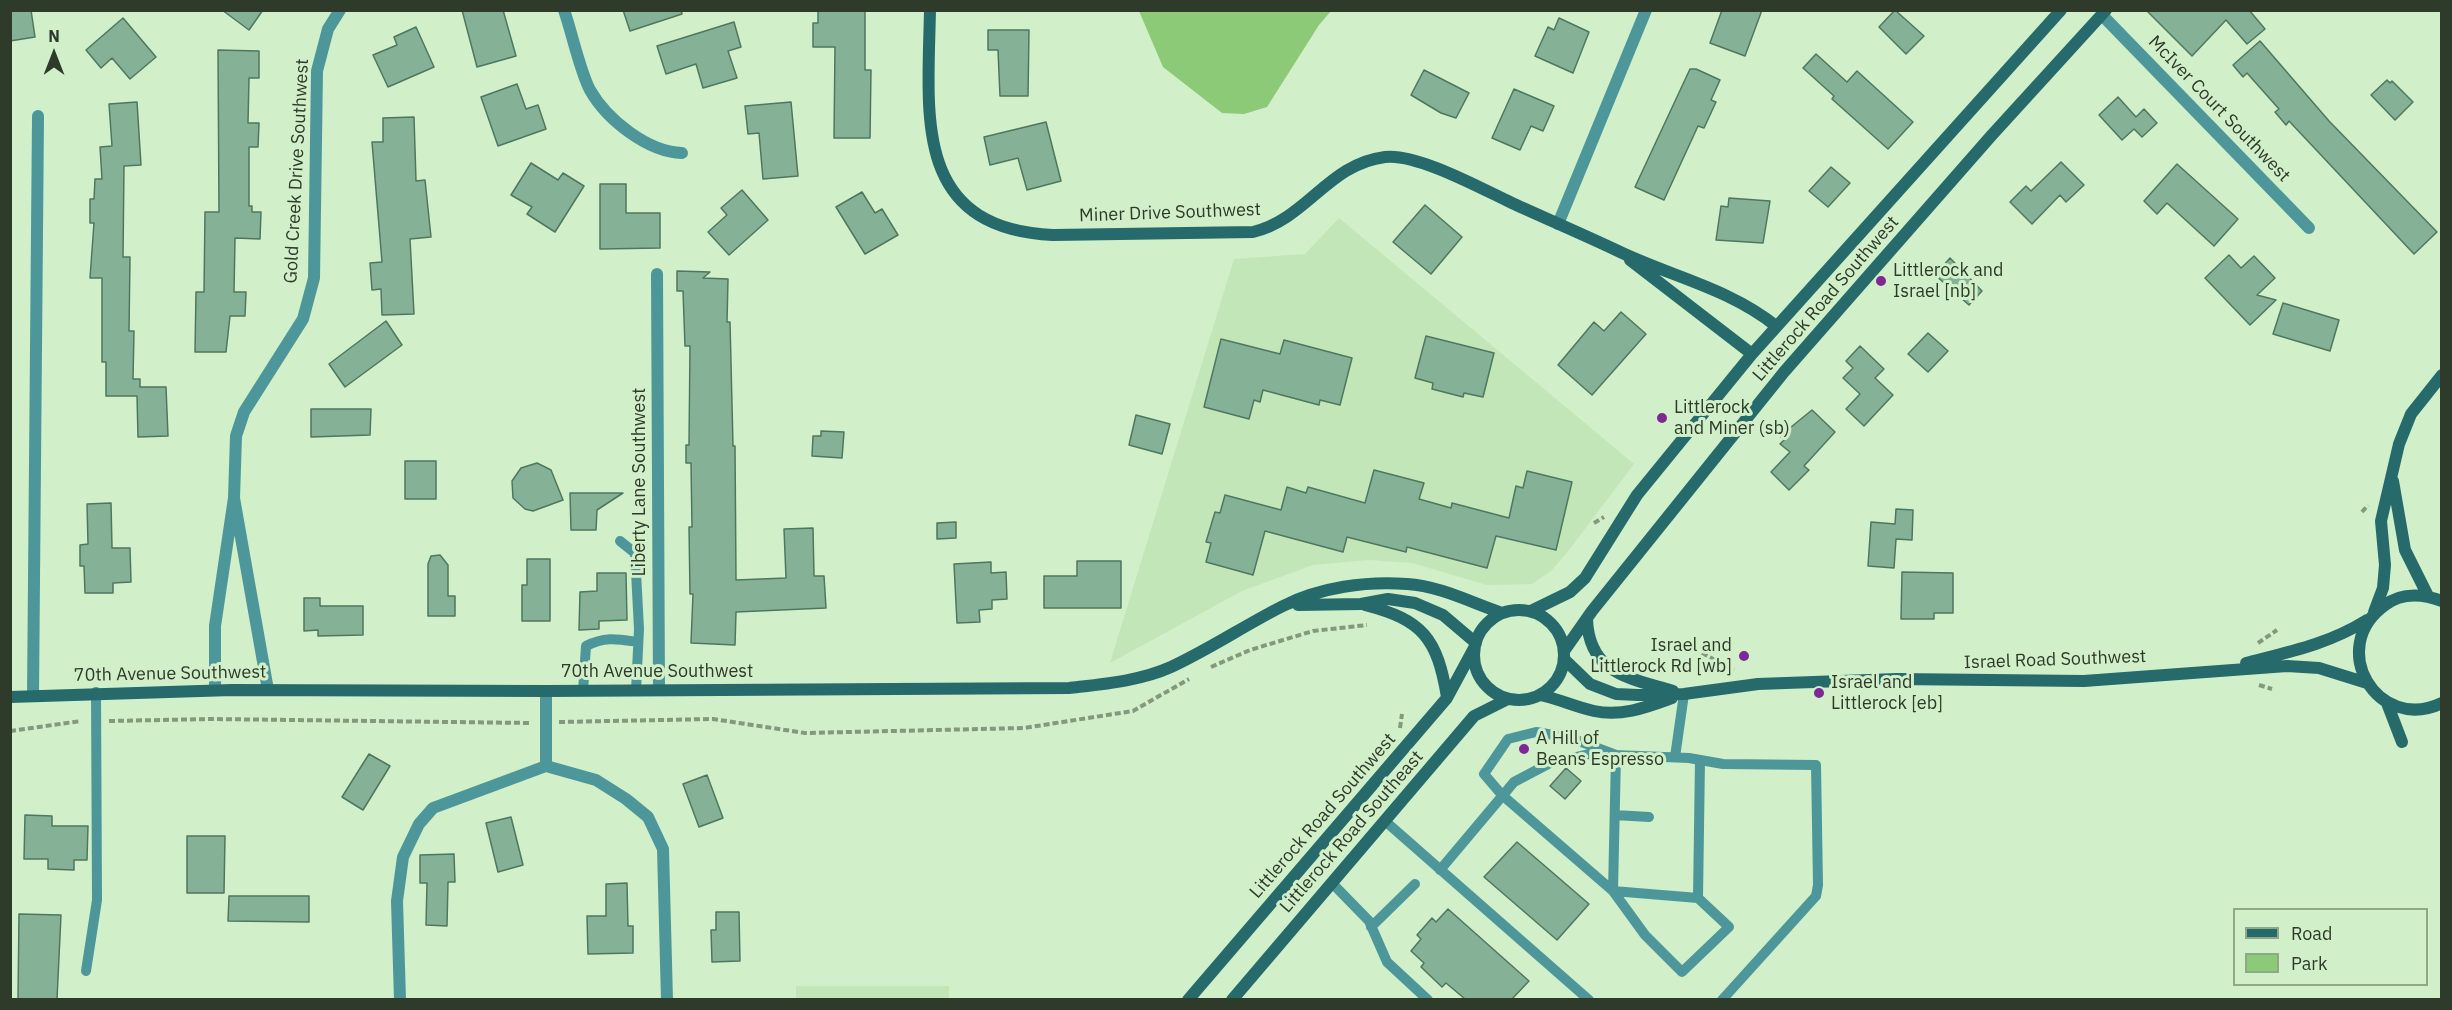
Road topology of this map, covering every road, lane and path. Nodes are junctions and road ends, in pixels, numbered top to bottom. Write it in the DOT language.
graph roads {
  1 [pos="340,10"];
  2 [pos="564,10"];
  3 [pos="930,10"];
  4 [pos="1646,10"];
  5 [pos="2061,10"];
  6 [pos="2104,13"];
  7 [pos="38,116"];
  8 [pos="682,153"];
  9 [pos="1558,224"];
  10 [pos="2309,228"];
  11 [pos="1617,251"];
  12 [pos="657,274"];
  13 [pos="1776,326"];
  14 [pos="1752,354"];
  15 [pos="2442,375"];
  16 [pos="2392,473"];
  17 [pos="234,498"];
  18 [pos="620,541"];
  19 [pos="2428,596"];
  20 [pos="2442,601"];
  21 [pos="1361,604"];
  22 [pos="1285,605"];
  23 [pos="1531,612"];
  24 [pos="1503,613"];
  25 [pos="2372,615"];
  26 [pos="1587,619"];
  27 [pos="1367,625"];
  28 [pos="638,642"];
  29 [pos="1475,646"];
  30 [pos="1702,653"];
  31 [pos="1564,655"];
  32 [pos="1204,670"];
  33 [pos="2212,671"];
  34 [pos="1194,676"];
  35 [pos="2367,683"];
  36 [pos="1758,684"];
  37 [pos="215,690"];
  38 [pos="268,690"];
  39 [pos="659,690"];
  40 [pos="546,691"];
  41 [pos="583,691"];
  42 [pos="636,691"];
  43 [pos="96,692"];
  44 [pos="1684,694"];
  45 [pos="33,695"];
  46 [pos="1540,695"];
  47 [pos="10,697"];
  48 [pos="1447,698"];
  49 [pos="1508,699"];
  50 [pos="2387,703"];
  51 [pos="2442,703"];
  52 [pos="97,721"];
  53 [pos="547,722"];
  54 [pos="10,731"];
  55 [pos="2402,742"];
  56 [pos="1616,755"];
  57 [pos="1675,758"];
  58 [pos="1700,760"];
  59 [pos="546,766"];
  60 [pos="1503,795"];
  61 [pos="1615,815"];
  62 [pos="1649,817"];
  63 [pos="1686,817"];
  64 [pos="1699,818"];
  65 [pos="1385,821"];
  66 [pos="1440,870"];
  67 [pos="1332,883"];
  68 [pos="1414,884"];
  69 [pos="1613,891"];
  70 [pos="1698,898"];
  71 [pos="1371,927"];
  72 [pos="86,971"];
  73 [pos="399,999"];
  74 [pos="667,999"];
  75 [pos="1188,999"];
  76 [pos="1232,999"];
  77 [pos="1428,999"];
  78 [pos="1589,999"];
  79 [pos="1722,999"];
  1 -- 17 [label="street, Gold Creek Drive Southwest"];
  2 -- 8 [label="street"];
  3 -- 9 [label="street, Miner Drive Southwest"];
  4 -- 9 [label="street"];
  5 -- 13 [label="street, Littlerock Road Southwest"];
  6 -- 10 [label="street, McIver Court Southwest"];
  6 -- 26 [label="street, Littlerock Road Southwest"];
  7 -- 45 [label="street"];
  9 -- 11 [label="street, Miner Drive Southwest"];
  11 -- 13 [label="street, Miner Drive Southwest"];
  11 -- 14 [label="street, Miner Drive Southwest"];
  12 -- 39 [label="street, Liberty Lane Southwest"];
  13 -- 14 [label="street, Littlerock Road Southwest"];
  14 -- 23 [label="street, Littlerock Road Southwest"];
  15 -- 16 [label="street"];
  16 -- 19 [label="street"];
  16 -- 25 [label="street"];
  17 -- 37 [label="street, Gold Creek Drive Southwest"];
  17 -- 38 [label="street, Gold Creek Drive Southwest"];
  18 -- 28 [label="lane"];
  19 -- 20 [label="street"];
  19 -- 25 [label="street, Israel Road Southwest"];
  21 -- 22 [label="street, 70th Avenue Southwest"];
  21 -- 29 [label="street, 70th Avenue Southwest"];
  21 -- 48 [label="street"];
  22 -- 24 [label="street, 70th Avenue Southwest"];
  22 -- 39 [label="street, 70th Avenue Southwest"];
  23 -- 24 [label="street"];
  23 -- 31 [label="street"];
  24 -- 29 [label="street"];
  25 -- 33 [label="street, Israel Road Southwest"];
  25 -- 35 [label="street"];
  26 -- 31 [label="street, Littlerock Road Southwest"];
  26 -- 44 [label="street"];
  27 -- 32 [label="path"];
  28 -- 41 [label="lane"];
  28 -- 42 [label="lane"];
  29 -- 48 [label="street, Littlerock Road Southwest"];
  29 -- 49 [label="street"];
  30 -- 36 [label="path"];
  31 -- 44 [label="street, Israel Road Southwest"];
  31 -- 46 [label="street"];
  33 -- 35 [label="street, Israel Road Southwest"];
  33 -- 36 [label="street, Israel Road Southwest"];
  34 -- 53 [label="path"];
  35 -- 50 [label="street"];
  36 -- 44 [label="street, Israel Road Southwest"];
  37 -- 38 [label="street, 70th Avenue Southwest"];
  37 -- 43 [label="street, 70th Avenue Southwest"];
  38 -- 40 [label="street, 70th Avenue Southwest"];
  39 -- 42 [label="street, 70th Avenue Southwest"];
  40 -- 41 [label="street, 70th Avenue Southwest"];
  40 -- 53 [label="street"];
  41 -- 42 [label="street, 70th Avenue Southwest"];
  43 -- 45 [label="street, 70th Avenue Southwest"];
  43 -- 52 [label="lane"];
  44 -- 46 [label="street, Israel Road Southwest"];
  44 -- 57 [label="lane"];
  45 -- 47 [label="street, 70th Avenue Southwest"];
  46 -- 49 [label="street"];
  48 -- 75 [label="street, Littlerock Road Southwest"];
  49 -- 65 [label="street, Littlerock Road Southeast"];
  50 -- 51 [label="street"];
  50 -- 55 [label="street"];
  52 -- 53 [label="path"];
  52 -- 54 [label="path"];
  52 -- 72 [label="lane"];
  53 -- 59 [label="street"];
  56 -- 57 [label="lane"];
  56 -- 60 [label="lane"];
  56 -- 60 [label="lane"];
  56 -- 61 [label="lane"];
  57 -- 58 [label="lane"];
  58 -- 64 [label="lane"];
  58 -- 79 [label="lane"];
  59 -- 73 [label="street"];
  59 -- 74 [label="street"];
  60 -- 66 [label="lane"];
  60 -- 69 [label="lane"];
  61 -- 62 [label="lane"];
  61 -- 69 [label="lane"];
  63 -- 64 [label="lane"];
  64 -- 70 [label="lane"];
  65 -- 66 [label="lane"];
  65 -- 67 [label="street, Littlerock Road Southeast"];
  66 -- 78 [label="lane"];
  67 -- 71 [label="lane"];
  67 -- 76 [label="street, Littlerock Road Southeast"];
  68 -- 71 [label="lane"];
  69 -- 70 [label="lane"];
  69 -- 70 [label="lane"];
  71 -- 77 [label="lane"];
}
